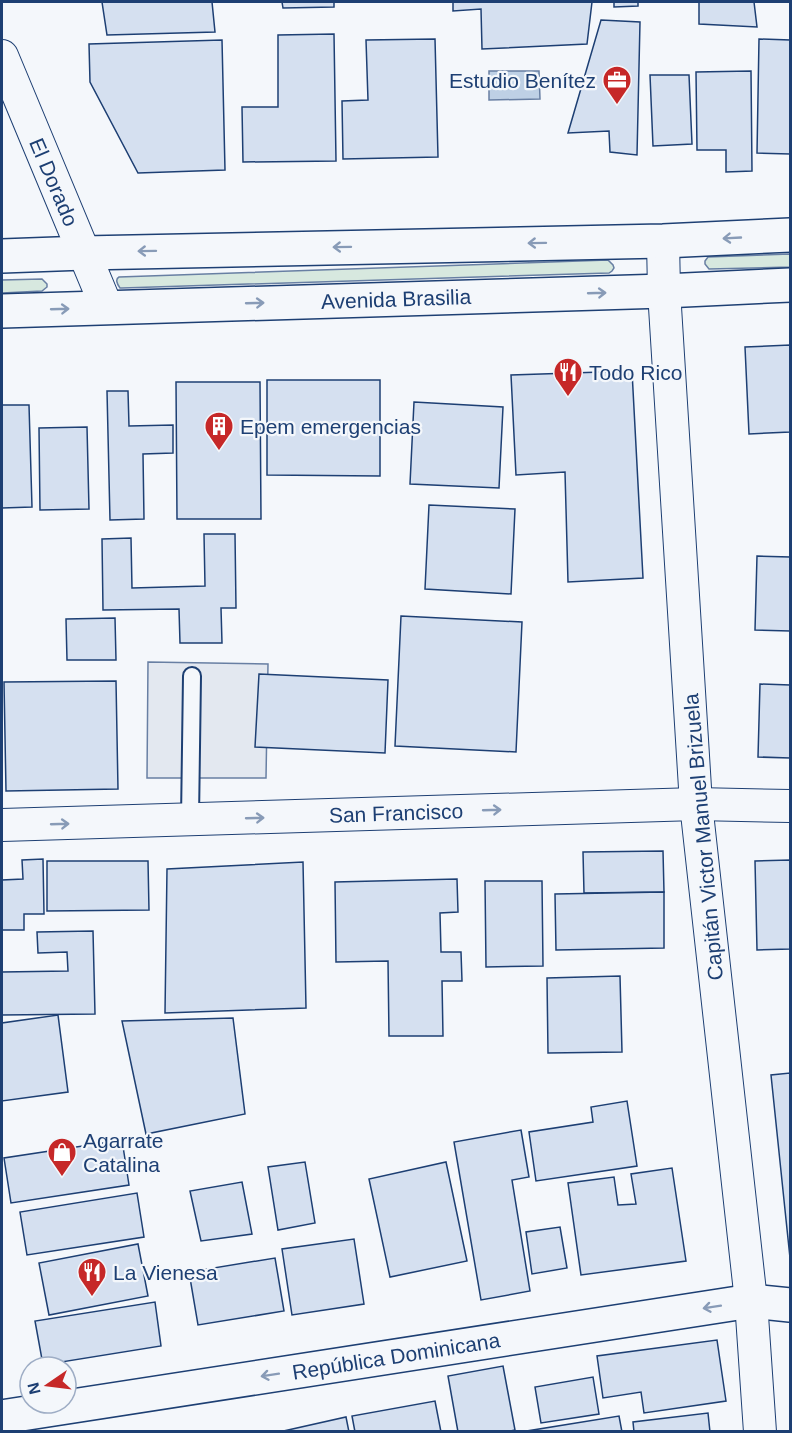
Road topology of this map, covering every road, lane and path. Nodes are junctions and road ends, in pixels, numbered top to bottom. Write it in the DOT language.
graph roads {
  1 [pos="2,56"];
  2 [pos="790,235"];
  3 [pos="663,241"];
  4 [pos="84,253"];
  5 [pos="2,256"];
  6 [pos="790,285"];
  7 [pos="664,291"];
  8 [pos="107,308"];
  9 [pos="2,311"];
  10 [pos="192,676"];
  11 [pos="696,804"];
  12 [pos="790,806"];
  13 [pos="190,819"];
  14 [pos="2,825"];
  15 [pos="751,1301"];
  16 [pos="790,1305"];
  17 [pos="2,1417"];
  18 [pos="760,1431"];
  1 -- 4 [label="street, El Dorado"];
  2 -- 3 [label="main road, one-way"];
  3 -- 4 [label="main road, one-way"];
  3 -- 7 [label="street, Capitán Victor Manuel Brizuela"];
  4 -- 5 [label="main road"];
  4 -- 8 [label="street, El Dorado"];
  6 -- 7 [label="main road, Avenida Brasilia"];
  8 -- 7 [label="main road, Avenida Brasilia, one-way"];
  7 -- 11 [label="street, Capitán Victor Manuel Brizuela"];
  9 -- 8 [label="main road, Avenida Brasilia, one-way"];
  10 -- 13 [label="lane"];
  11 -- 12 [label="street, San Francisco"];
  13 -- 11 [label="street, San Francisco, one-way"];
  11 -- 15 [label="street, Capitán Victor Manuel Brizuela"];
  14 -- 13 [label="street, San Francisco, one-way"];
  15 -- 16 [label="main road, República Dominicana"];
  15 -- 17 [label="main road, República Dominicana, one-way"];
  15 -- 18 [label="street, Capitán Victor Manuel Brizuela"];
}
